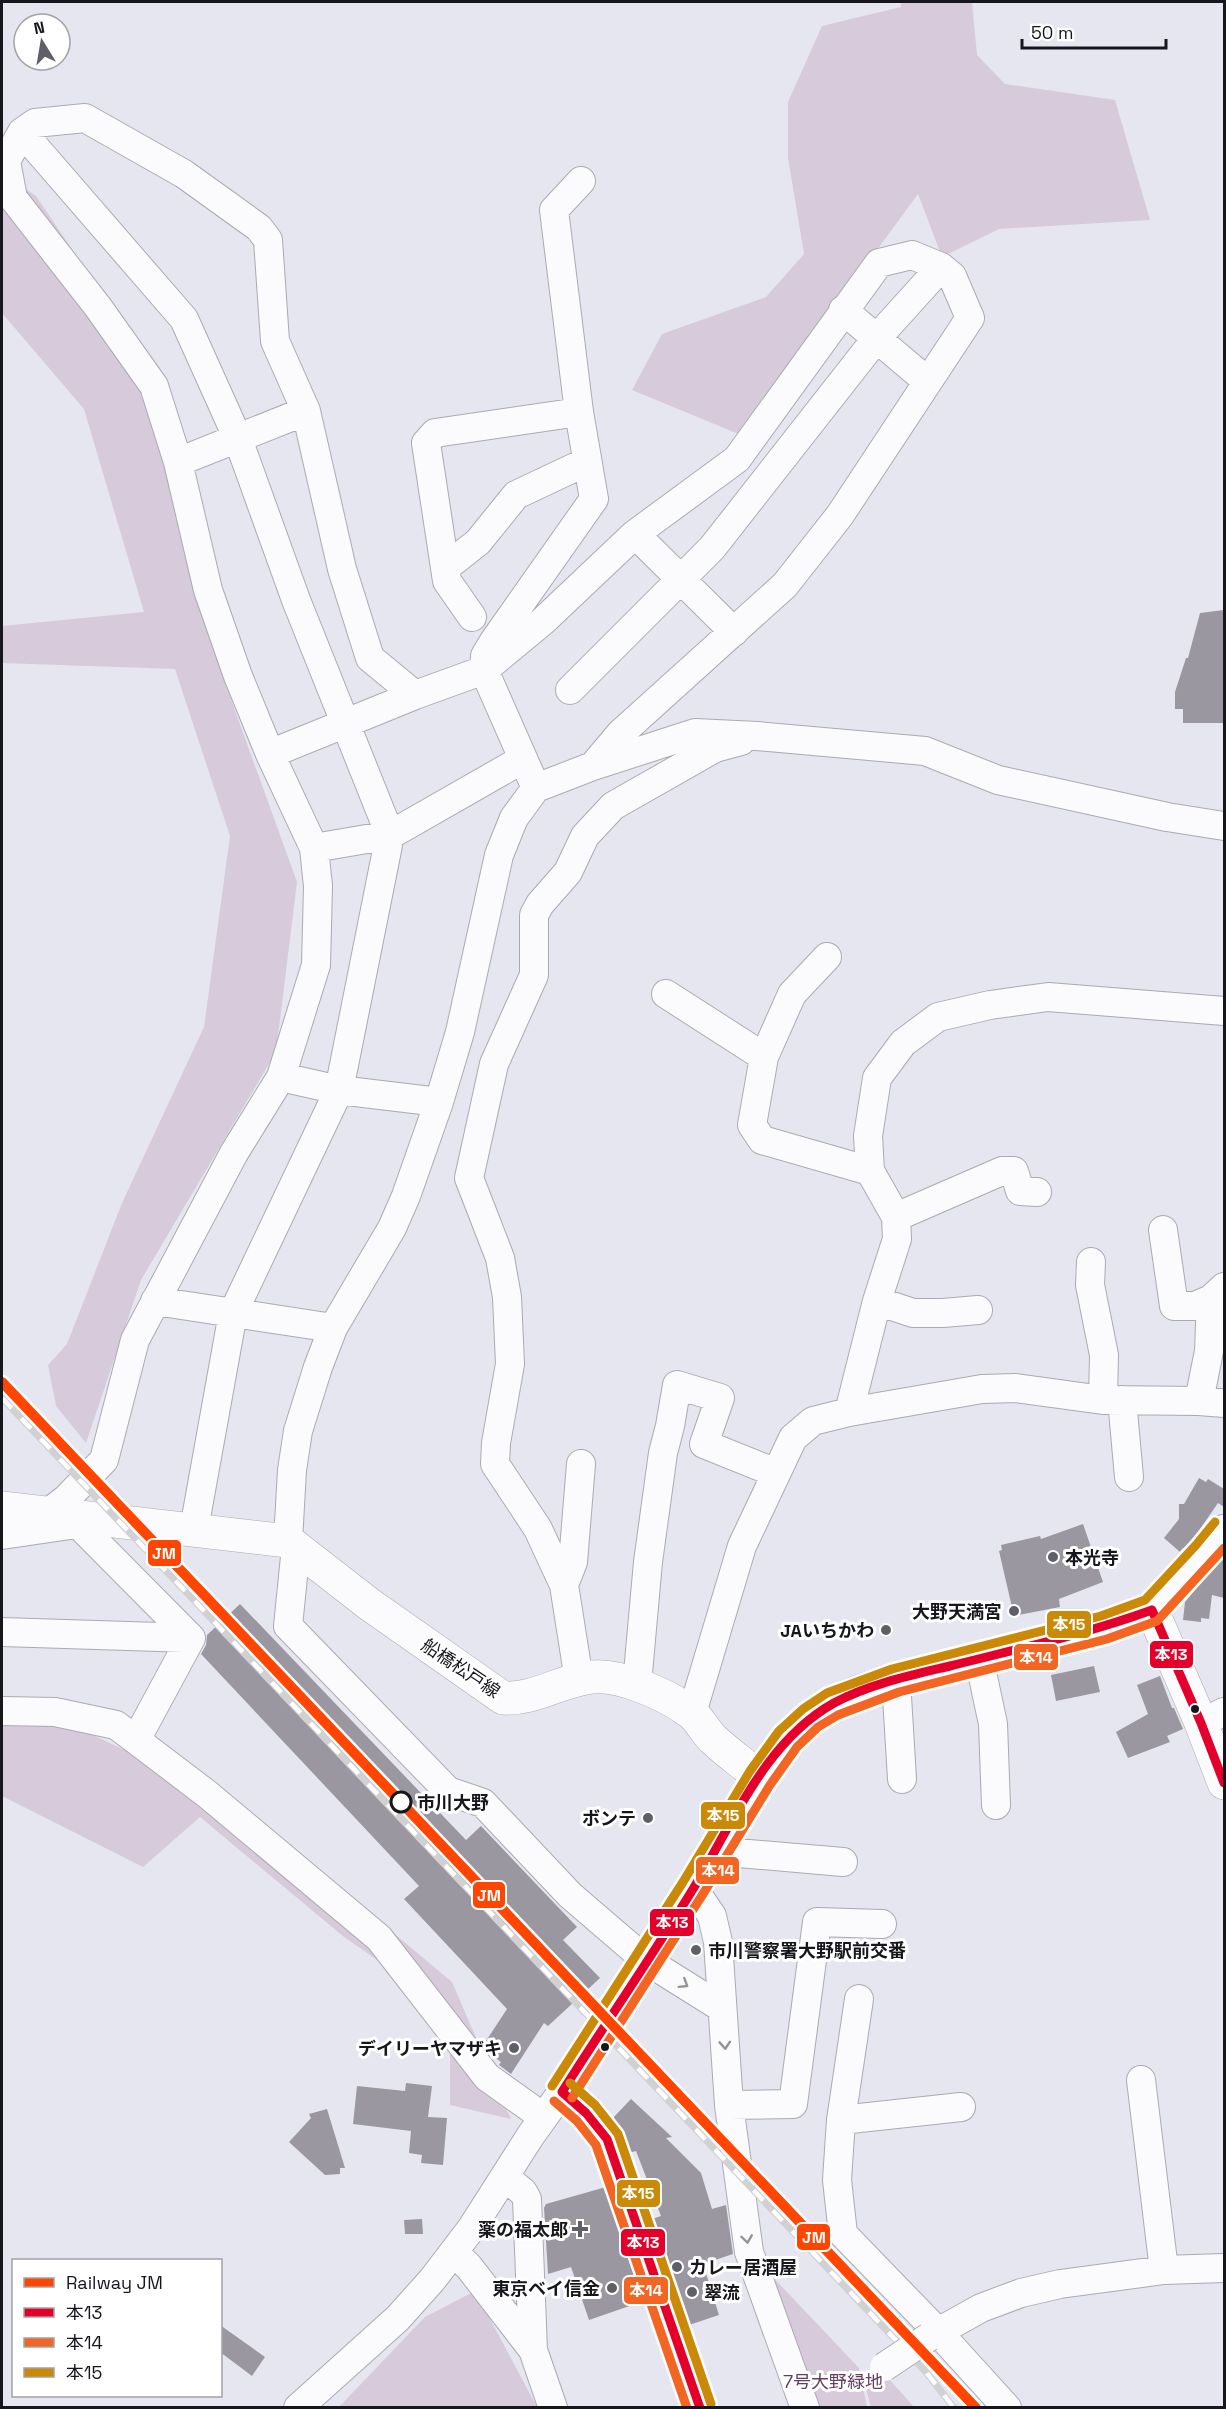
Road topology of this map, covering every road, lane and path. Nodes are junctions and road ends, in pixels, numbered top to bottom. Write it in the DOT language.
graph roads {
  1 [pos="22,132"];
  2 [pos="581,181"];
  3 [pos="942,267"];
  4 [pos="843,310"];
  5 [pos="876,339"];
  6 [pos="927,381"];
  7 [pos="306,411"];
  8 [pos="579,412"];
  9 [pos="238,439"];
  10 [pos="178,462"];
  11 [pos="586,462"];
  12 [pos="636,534"];
  13 [pos="445,568"];
  14 [pos="681,579"];
  15 [pos="472,617"];
  16 [pos="734,632"];
  17 [pos="484,670"];
  18 [pos="570,690"];
  19 [pos="415,695"];
  20 [pos="345,723"];
  21 [pos="757,736"];
  22 [pos="270,754"];
  23 [pos="523,759"];
  24 [pos="593,766"];
  25 [pos="536,788"];
  26 [pos="1224,826"];
  27 [pos="390,835"];
  28 [pos="314,848"];
  29 [pos="827,957"];
  30 [pos="666,994"];
  31 [pos="1224,1011"];
  32 [pos="764,1057"];
  33 [pos="281,1077"];
  34 [pos="339,1090"];
  35 [pos="439,1102"];
  36 [pos="870,1172"];
  37 [pos="1037,1192"];
  38 [pos="896,1217"];
  39 [pos="1163,1230"];
  40 [pos="1091,1262"];
  41 [pos="1218,1293"];
  42 [pos="155,1301"];
  43 [pos="877,1301"];
  44 [pos="978,1310"];
  45 [pos="233,1313"];
  46 [pos="333,1328"];
  47 [pos="1112,1400"];
  48 [pos="1212,1402"];
  49 [pos="849,1412"];
  50 [pos="582,1464"];
  51 [pos="776,1473"];
  52 [pos="1129,1477"];
  53 [pos="2,1508"];
  54 [pos="66,1517"];
  55 [pos="1224,1528"];
  56 [pos="194,1529"];
  57 [pos="2,1535"];
  58 [pos="292,1544"];
  59 [pos="564,1585"];
  60 [pos="1152,1610"];
  61 [pos="2,1632"];
  62 [pos="191,1638"];
  63 [pos="979,1658"];
  64 [pos="579,1680"];
  65 [pos="896,1680"];
  66 [pos="637,1684"];
  67 [pos="2,1711"];
  68 [pos="692,1713"];
  69 [pos="1213,1718"];
  70 [pos="136,1740"];
  71 [pos="760,1778"];
  72 [pos="902,1779"];
  73 [pos="1224,1783"];
  74 [pos="996,1804"];
  75 [pos="716,1851"];
  76 [pos="843,1862"];
  77 [pos="693,1888"];
  78 [pos="882,1924"];
  79 [pos="646,1961"];
  80 [pos="859,1999"];
  81 [pos="722,2008"];
  82 [pos="1141,2080"];
  83 [pos="562,2092"];
  84 [pos="729,2105"];
  85 [pos="961,2107"];
  86 [pos="543,2117"];
  87 [pos="841,2120"];
  88 [pos="505,2177"];
  89 [pos="454,2252"];
  90 [pos="1224,2268"];
  91 [pos="1164,2270"];
  92 [pos="934,2334"];
  93 [pos="533,2350"];
  94 [pos="884,2367"];
  95 [pos="298,2408"];
  96 [pos="553,2408"];
  97 [pos="700,2408"];
  98 [pos="805,2408"];
  99 [pos="1007,2408"];
  1 -- 7 [label="street"];
  1 -- 9 [label="street"];
  1 -- 10 [label="street"];
  2 -- 8 [label="street"];
  3 -- 4 [label="street"];
  3 -- 5 [label="street"];
  3 -- 6 [label="street"];
  4 -- 5 [label="street"];
  4 -- 12 [label="street"];
  5 -- 6 [label="street"];
  5 -- 14 [label="street"];
  6 -- 16 [label="street"];
  7 -- 9 [label="street"];
  7 -- 19 [label="street"];
  8 -- 11 [label="street"];
  8 -- 13 [label="street"];
  9 -- 10 [label="street"];
  9 -- 20 [label="street"];
  10 -- 22 [label="street"];
  11 -- 13 [label="street"];
  11 -- 17 [label="street"];
  12 -- 14 [label="street"];
  12 -- 17 [label="street"];
  13 -- 15 [label="street"];
  14 -- 16 [label="street"];
  14 -- 18 [label="street"];
  16 -- 24 [label="street"];
  17 -- 19 [label="street"];
  17 -- 23 [label="street"];
  19 -- 20 [label="street"];
  20 -- 22 [label="street"];
  20 -- 27 [label="street"];
  21 -- 24 [label="street"];
  21 -- 26 [label="street"];
  21 -- 59 [label="street"];
  22 -- 28 [label="street"];
  23 -- 25 [label="street"];
  23 -- 27 [label="street"];
  24 -- 25 [label="street"];
  25 -- 35 [label="street"];
  27 -- 28 [label="street"];
  27 -- 34 [label="street"];
  28 -- 33 [label="street"];
  29 -- 32 [label="street"];
  30 -- 32 [label="street"];
  31 -- 36 [label="street"];
  32 -- 36 [label="street"];
  33 -- 34 [label="street"];
  33 -- 42 [label="street"];
  34 -- 35 [label="street"];
  34 -- 45 [label="street"];
  35 -- 46 [label="street"];
  36 -- 38 [label="street"];
  37 -- 38 [label="street"];
  38 -- 43 [label="street"];
  39 -- 41 [label="street"];
  40 -- 47 [label="street"];
  41 -- 48 [label="street"];
  42 -- 45 [label="street"];
  42 -- 54 [label="street"];
  43 -- 44 [label="street"];
  43 -- 49 [label="street"];
  45 -- 46 [label="street"];
  45 -- 56 [label="street"];
  46 -- 58 [label="street"];
  47 -- 48 [label="street"];
  47 -- 49 [label="street"];
  47 -- 52 [label="street"];
  49 -- 51 [label="street"];
  50 -- 59 [label="street"];
  51 -- 66 [label="street"];
  51 -- 68 [label="street"];
  53 -- 54 [label="main road"];
  54 -- 56 [label="main road"];
  54 -- 57 [label="street"];
  54 -- 62 [label="street"];
  55 -- 60 [label="street"];
  56 -- 58 [label="main road"];
  58 -- 64 [label="main road, 船橋松戸線"];
  58 -- 79 [label="street"];
  59 -- 64 [label="street"];
  60 -- 63 [label="main road"];
  60 -- 69 [label="main road"];
  61 -- 62 [label="street"];
  62 -- 70 [label="street"];
  63 -- 65 [label="main road"];
  63 -- 74 [label="street"];
  64 -- 66 [label="main road, 船橋松戸線"];
  65 -- 71 [label="main road"];
  65 -- 72 [label="street"];
  66 -- 68 [label="main road, 船橋松戸線"];
  67 -- 70 [label="street"];
  68 -- 71 [label="main road, 船橋松戸線"];
  69 -- 73 [label="main road"];
  70 -- 86 [label="street"];
  71 -- 75 [label="street"];
  75 -- 76 [label="street"];
  75 -- 77 [label="street"];
  77 -- 79 [label="street"];
  77 -- 81 [label="street"];
  78 -- 84 [label="street"];
  79 -- 81 [label="street, one-way"];
  79 -- 83 [label="street"];
  80 -- 87 [label="street"];
  81 -- 84 [label="street, one-way"];
  82 -- 91 [label="street"];
  83 -- 86 [label="street"];
  83 -- 97 [label="street"];
  84 -- 98 [label="street, one-way"];
  85 -- 87 [label="street"];
  86 -- 88 [label="street"];
  87 -- 92 [label="street"];
  88 -- 89 [label="street"];
  88 -- 93 [label="street"];
  89 -- 93 [label="street"];
  89 -- 95 [label="street"];
  90 -- 91 [label="street"];
  91 -- 92 [label="street"];
  92 -- 94 [label="street, bridge"];
  92 -- 99 [label="street"];
  93 -- 96 [label="street"];
}
